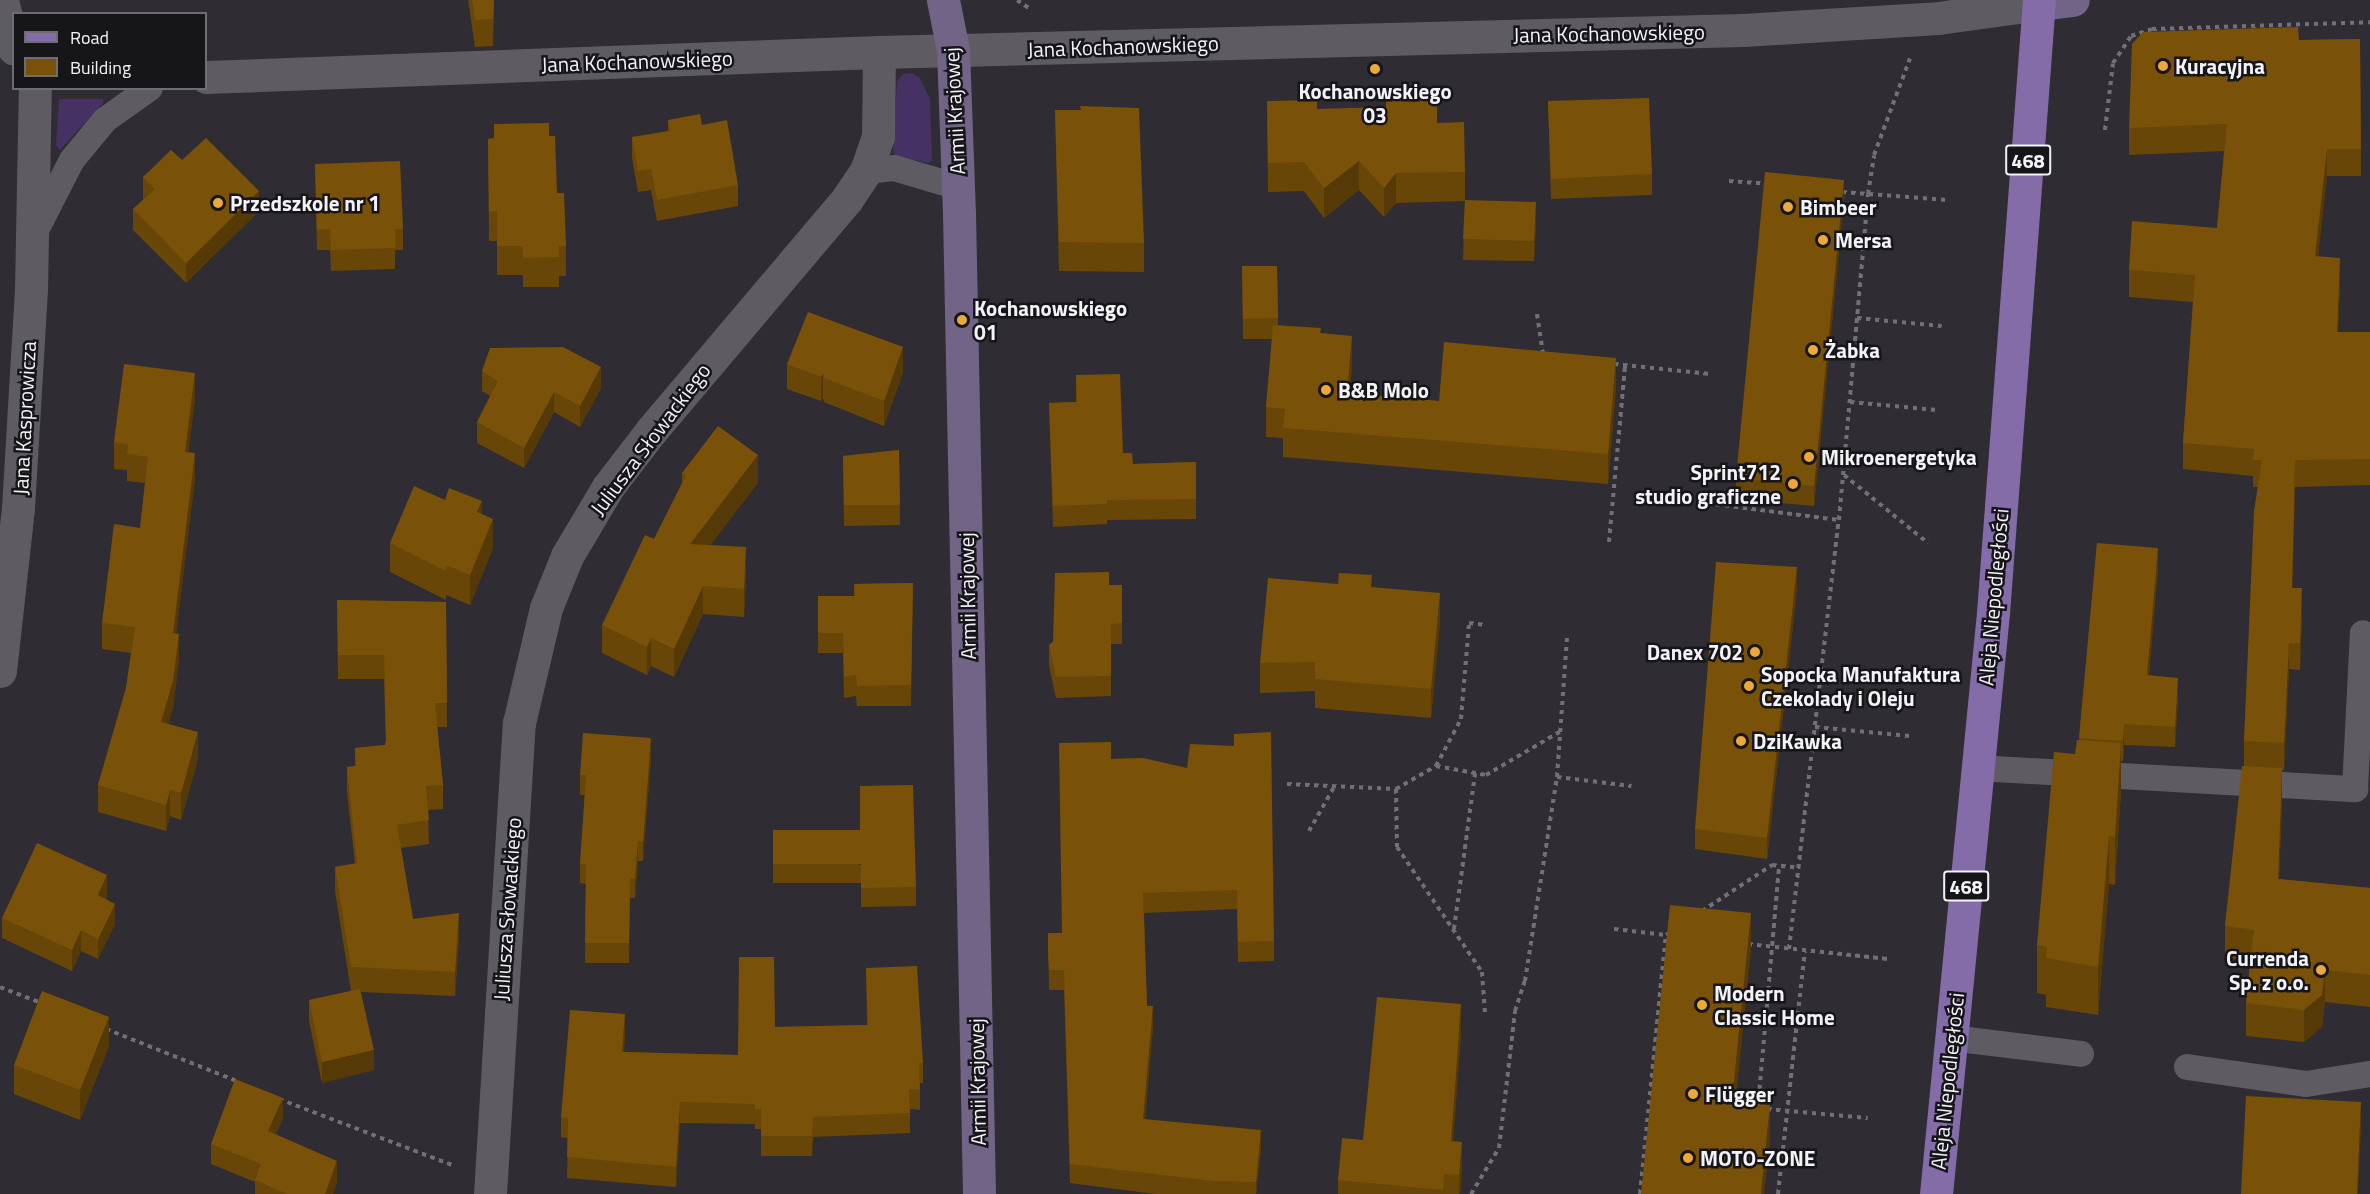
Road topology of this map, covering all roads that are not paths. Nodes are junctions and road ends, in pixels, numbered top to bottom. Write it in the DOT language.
graph roads {
  1 [pos="2,0"];
  2 [pos="943,0"];
  3 [pos="2073,0"];
  4 [pos="2039,2"];
  5 [pos="12,41"];
  6 [pos="952,50"];
  7 [pos="879,52"];
  8 [pos="207,77"];
  9 [pos="36,90"];
  10 [pos="147,90"];
  11 [pos="866,171"];
  12 [pos="958,187"];
  13 [pos="33,237"];
  14 [pos="2363,633"];
  15 [pos="0,671"];
  16 [pos="1977,768"];
  17 [pos="1951,1038"];
  18 [pos="2081,1054"];
  19 [pos="2187,1067"];
  20 [pos="2370,1074"];
  21 [pos="490,1194"];
  22 [pos="979,1194"];
  23 [pos="1936,1194"];
  1 -- 5 [label="street"];
  2 -- 6 [label="street, Armii Krajowej"];
  3 -- 4 [label="street"];
  4 -- 6 [label="street, Jana Kochanowskiego"];
  4 -- 16 [label="main road, Aleja Niepodległości / 468"];
  6 -- 7 [label="street, Jana Kochanowskiego"];
  6 -- 12 [label="street, Armii Krajowej"];
  7 -- 8 [label="street, Jana Kochanowskiego"];
  7 -- 11 [label="street, Juliusza Słowackiego"];
  9 -- 13 [label="street, Jana Kasprowicza"];
  10 -- 13 [label="lane, Jana Kasprowicza"];
  11 -- 12 [label="lane"];
  11 -- 21 [label="street, Juliusza Słowackiego"];
  12 -- 22 [label="street, Armii Krajowej"];
  13 -- 15 [label="street, Jana Kasprowicza"];
  14 -- 16 [label="lane"];
  16 -- 17 [label="main road, Aleja Niepodległości / 468"];
  17 -- 18 [label="lane"];
  17 -- 23 [label="main road, Aleja Niepodległości / 468"];
  19 -- 20 [label="lane"];
}
